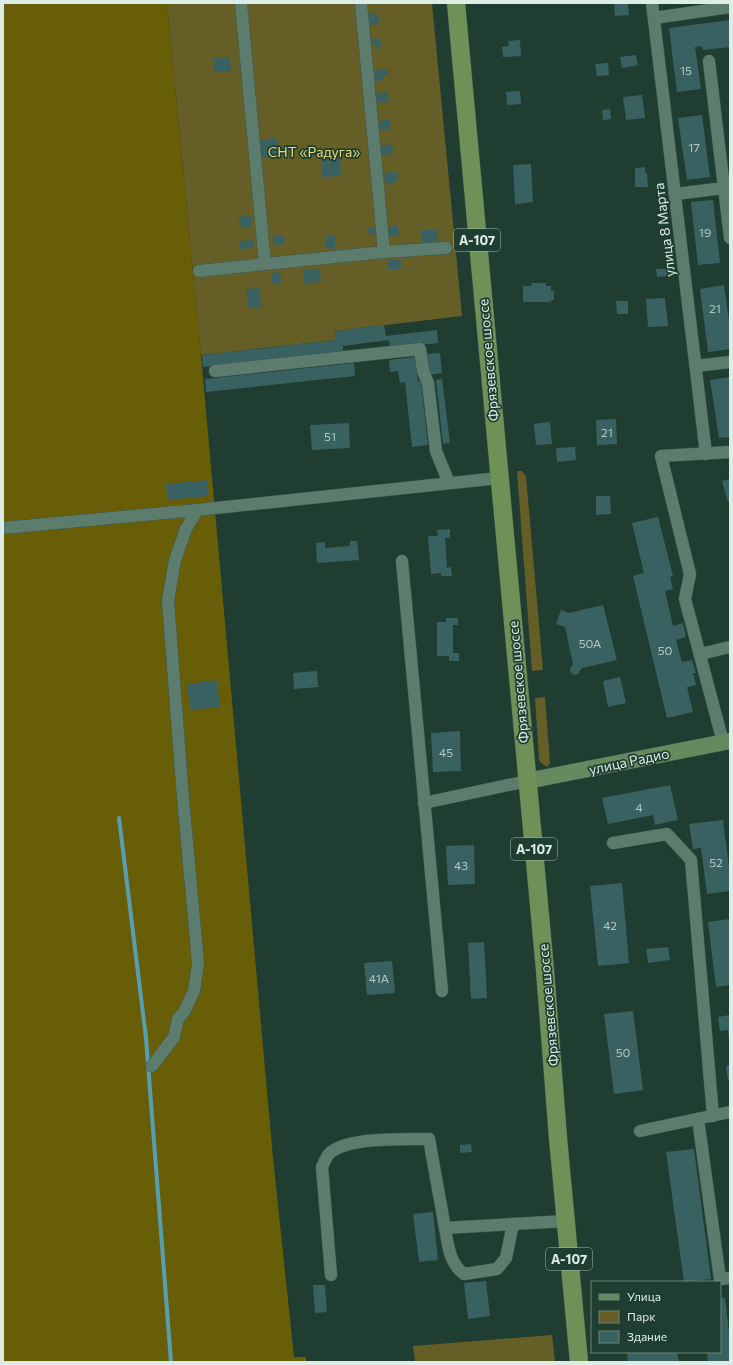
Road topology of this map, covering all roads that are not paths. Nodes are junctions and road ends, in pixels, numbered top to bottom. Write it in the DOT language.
graph roads {
  1 [pos="241,3"];
  2 [pos="361,3"];
  3 [pos="456,3"];
  4 [pos="652,3"];
  5 [pos="730,7"];
  6 [pos="654,18"];
  7 [pos="709,61"];
  8 [pos="724,188"];
  9 [pos="675,194"];
  10 [pos="730,238"];
  11 [pos="446,248"];
  12 [pos="384,252"];
  13 [pos="265,264"];
  14 [pos="199,271"];
  15 [pos="730,362"];
  16 [pos="696,366"];
  17 [pos="215,371"];
  18 [pos="730,452"];
  19 [pos="706,454"];
  20 [pos="499,478"];
  21 [pos="449,483"];
  22 [pos="197,510"];
  23 [pos="3,528"];
  24 [pos="402,561"];
  25 [pos="730,647"];
  26 [pos="700,654"];
  27 [pos="726,741"];
  28 [pos="527,782"];
  29 [pos="424,804"];
  30 [pos="613,843"];
  31 [pos="442,991"];
  32 [pos="152,1066"];
  33 [pos="730,1112"];
  34 [pos="713,1116"];
  35 [pos="698,1119"];
  36 [pos="640,1131"];
  37 [pos="566,1221"];
  38 [pos="513,1224"];
  39 [pos="445,1228"];
  40 [pos="331,1275"];
  41 [pos="730,1278"];
  42 [pos="579,1362"];
  1 -- 13 [label="street"];
  2 -- 12 [label="street"];
  3 -- 20 [label="highway, Фрязевское шоссе / А-107"];
  4 -- 6 [label="street, улица 8 Марта"];
  5 -- 6 [label="street"];
  6 -- 9 [label="street, улица 8 Марта"];
  7 -- 8 [label="street"];
  8 -- 9 [label="street"];
  8 -- 10 [label="street"];
  9 -- 16 [label="street, улица 8 Марта"];
  11 -- 12 [label="street"];
  12 -- 13 [label="street"];
  13 -- 14 [label="street"];
  15 -- 16 [label="street"];
  16 -- 19 [label="street, улица 8 Марта"];
  17 -- 21 [label="street"];
  18 -- 19 [label="street"];
  19 -- 26 [label="street"];
  20 -- 21 [label="street"];
  20 -- 28 [label="highway, Фрязевское шоссе / А-107"];
  21 -- 22 [label="street"];
  22 -- 23 [label="street"];
  22 -- 32 [label="street"];
  24 -- 29 [label="street"];
  25 -- 26 [label="street"];
  26 -- 27 [label="street"];
  27 -- 28 [label="main road, улица Радио"];
  28 -- 29 [label="street"];
  28 -- 37 [label="highway, Фрязевское шоссе / А-107"];
  29 -- 31 [label="street"];
  30 -- 34 [label="street"];
  33 -- 34 [label="street"];
  34 -- 35 [label="street"];
  35 -- 36 [label="street"];
  35 -- 41 [label="street"];
  37 -- 38 [label="street"];
  37 -- 42 [label="highway, Фрязевское шоссе / А-107"];
  38 -- 39 [label="street"];
  38 -- 39 [label="street"];
  39 -- 40 [label="street"];
}
